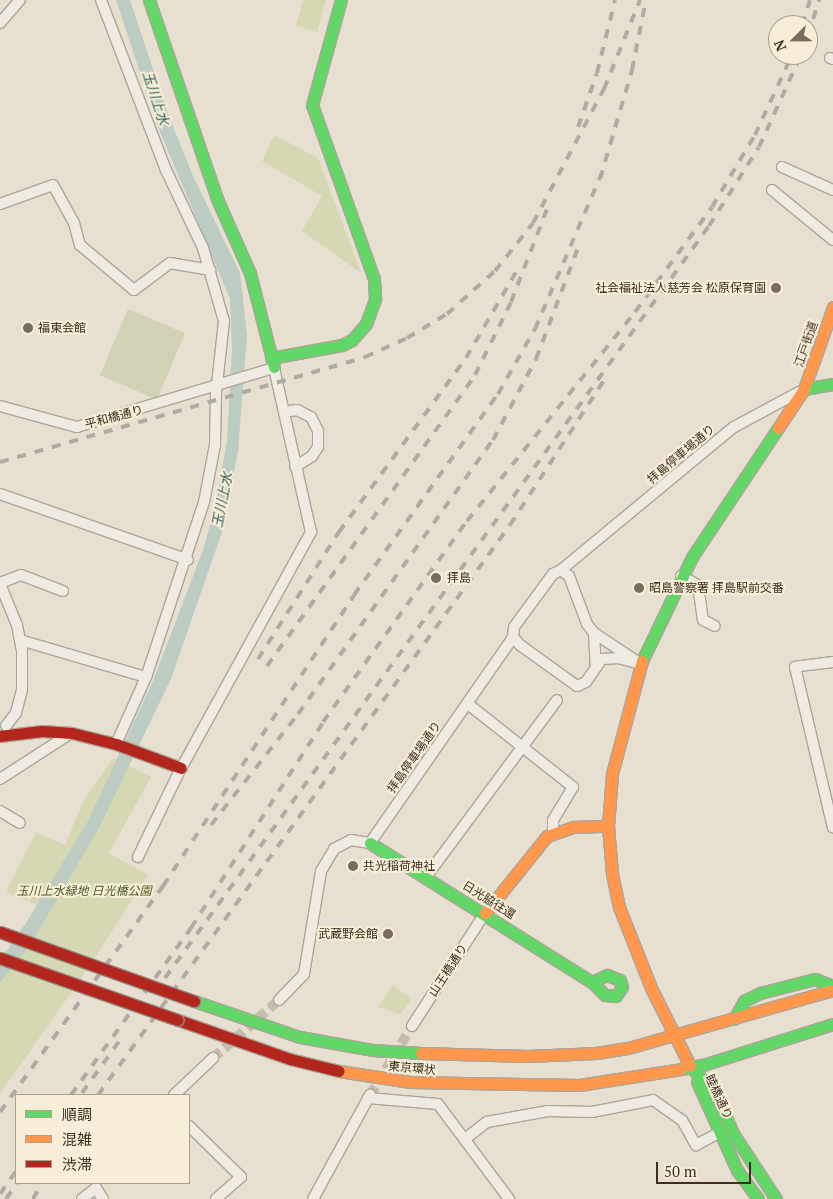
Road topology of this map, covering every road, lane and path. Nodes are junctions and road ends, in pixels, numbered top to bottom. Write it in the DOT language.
graph roads {
  1 [pos="20,0"];
  2 [pos="101,0"];
  3 [pos="149,0"];
  4 [pos="341,0"];
  5 [pos="0,23"];
  6 [pos="782,166"];
  7 [pos="772,190"];
  8 [pos="833,190"];
  9 [pos="0,204"];
  10 [pos="833,240"];
  11 [pos="210,270"];
  12 [pos="833,307"];
  13 [pos="272,363"];
  14 [pos="222,383"];
  15 [pos="833,384"];
  16 [pos="804,390"];
  17 [pos="0,406"];
  18 [pos="284,412"];
  19 [pos="295,467"];
  20 [pos="0,494"];
  21 [pos="188,560"];
  22 [pos="561,570"];
  23 [pos="681,576"];
  24 [pos="0,583"];
  25 [pos="63,591"];
  26 [pos="715,626"];
  27 [pos="594,632"];
  28 [pos="513,637"];
  29 [pos="20,640"];
  30 [pos="833,662"];
  31 [pos="641,664"];
  32 [pos="596,668"];
  33 [pos="146,677"];
  34 [pos="557,700"];
  35 [pos="468,704"];
  36 [pos="5,730"];
  37 [pos="72,732"];
  38 [pos="120,745"];
  39 [pos="522,746"];
  40 [pos="181,768"];
  41 [pos="0,779"];
  42 [pos="0,811"];
  43 [pos="20,823"];
  44 [pos="608,826"];
  45 [pos="833,828"];
  46 [pos="553,833"];
  47 [pos="370,843"];
  48 [pos="138,857"];
  49 [pos="426,877"];
  50 [pos="485,913"];
  51 [pos="0,932"];
  52 [pos="0,958"];
  53 [pos="592,982"];
  54 [pos="833,986"];
  55 [pos="833,990"];
  56 [pos="279,1000"];
  57 [pos="734,1019"];
  58 [pos="833,1024"];
  59 [pos="412,1026"];
  60 [pos="674,1036"];
  61 [pos="213,1058"];
  62 [pos="690,1066"];
  63 [pos="175,1094"];
  64 [pos="190,1127"];
  65 [pos="720,1132"];
  66 [pos="465,1139"];
  67 [pos="98,1185"];
  68 [pos="504,1197"];
  69 [pos="82,1199"];
  70 [pos="103,1199"];
  71 [pos="216,1199"];
  72 [pos="313,1199"];
  73 [pos="758,1199"];
  74 [pos="776,1199"];
  1 -- 5 [label="street"];
  2 -- 11 [label="street"];
  3 -- 13 [label="main road"];
  4 -- 13 [label="main road"];
  6 -- 8 [label="street"];
  7 -- 10 [label="street"];
  9 -- 11 [label="street"];
  11 -- 14 [label="street"];
  12 -- 16 [label="main road, 江戸街道"];
  13 -- 14 [label="street, 平和橋通り"];
  13 -- 18 [label="street"];
  14 -- 17 [label="street, 平和橋通り"];
  14 -- 21 [label="street"];
  15 -- 16 [label="main road, 拝島停車場通り"];
  16 -- 22 [label="street, 拝島停車場通り"];
  16 -- 23 [label="main road, 江戸街道"];
  18 -- 19 [label="street"];
  18 -- 19 [label="street"];
  19 -- 40 [label="street"];
  20 -- 21 [label="street"];
  21 -- 33 [label="street"];
  22 -- 27 [label="street"];
  22 -- 28 [label="street, 拝島停車場通り"];
  23 -- 26 [label="street"];
  23 -- 31 [label="main road, 江戸街道"];
  24 -- 25 [label="street"];
  24 -- 29 [label="street"];
  27 -- 31 [label="street"];
  27 -- 32 [label="street"];
  28 -- 32 [label="street"];
  28 -- 35 [label="street, 拝島停車場通り"];
  29 -- 33 [label="street"];
  29 -- 36 [label="street"];
  30 -- 45 [label="street"];
  31 -- 32 [label="street"];
  31 -- 44 [label="main road, 江戸街道"];
  33 -- 38 [label="street"];
  34 -- 39 [label="street"];
  35 -- 39 [label="street"];
  35 -- 47 [label="street, 拝島停車場通り"];
  36 -- 37 [label="main road"];
  37 -- 38 [label="main road"];
  37 -- 41 [label="street"];
  38 -- 40 [label="main road"];
  39 -- 46 [label="street"];
  39 -- 49 [label="street"];
  40 -- 48 [label="street"];
  42 -- 43 [label="street"];
  44 -- 46 [label="main road"];
  44 -- 60 [label="main road, 江戸街道"];
  46 -- 50 [label="main road"];
  47 -- 49 [label="main road, 日光脇往還"];
  47 -- 56 [label="street"];
  49 -- 50 [label="main road, 日光脇往還"];
  50 -- 53 [label="main road, 日光脇往還"];
  50 -- 59 [label="street, 山王橋通り"];
  51 -- 60 [label="main road, 東京環状, bridge"];
  52 -- 62 [label="main road, 東京環状, bridge"];
  54 -- 57 [label="main road"];
  55 -- 57 [label="main road, 東京環状"];
  57 -- 60 [label="main road, 東京環状"];
  58 -- 62 [label="main road, 東京環状"];
  60 -- 62 [label="main road, 江戸街道"];
  61 -- 63 [label="street"];
  62 -- 65 [label="main road, 睦橋通り"];
  62 -- 74 [label="main road, 睦橋通り"];
  64 -- 71 [label="street"];
  65 -- 66 [label="street"];
  65 -- 73 [label="main road, 睦橋通り"];
  66 -- 68 [label="street"];
  66 -- 72 [label="street"];
  67 -- 69 [label="street"];
  67 -- 70 [label="street"];
}
